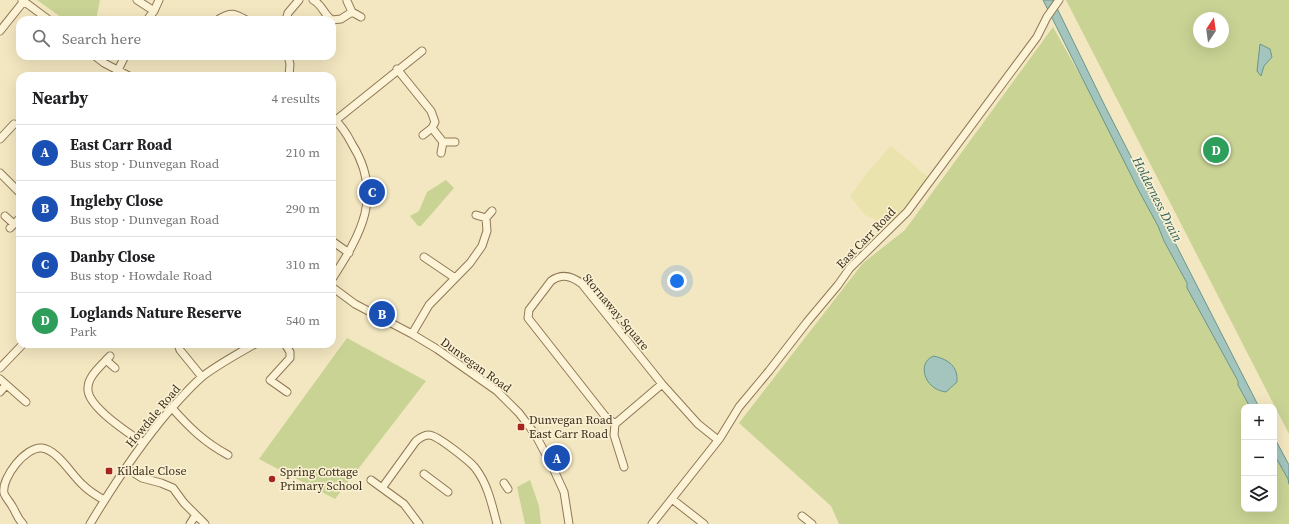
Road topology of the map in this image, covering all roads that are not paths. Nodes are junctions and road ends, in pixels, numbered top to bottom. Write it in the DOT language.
graph roads {
  1 [pos="137,0"];
  2 [pos="158,0"];
  3 [pos="298,0"];
  4 [pos="313,0"];
  5 [pos="1059,0"];
  6 [pos="23,1"];
  7 [pos="347,1"];
  8 [pos="154,11"];
  9 [pos="352,12"];
  10 [pos="44,16"];
  11 [pos="150,16"];
  12 [pos="225,16"];
  13 [pos="242,16"];
  14 [pos="287,16"];
  15 [pos="327,16"];
  16 [pos="361,17"];
  17 [pos="336,20"];
  18 [pos="0,31"];
  19 [pos="422,51"];
  20 [pos="102,60"];
  21 [pos="123,60"];
  22 [pos="289,60"];
  23 [pos="397,69"];
  24 [pos="118,70"];
  25 [pos="122,72"];
  26 [pos="289,72"];
  27 [pos="336,117"];
  28 [pos="336,121"];
  29 [pos="9,126"];
  30 [pos="432,128"];
  31 [pos="422,135"];
  32 [pos="0,139"];
  33 [pos="443,142"];
  34 [pos="455,142"];
  35 [pos="441,153"];
  36 [pos="0,173"];
  37 [pos="16,189"];
  38 [pos="492,211"];
  39 [pos="476,215"];
  40 [pos="5,216"];
  41 [pos="486,218"];
  42 [pos="16,222"];
  43 [pos="336,244"];
  44 [pos="349,253"];
  45 [pos="424,257"];
  46 [pos="336,273"];
  47 [pos="455,278"];
  48 [pos="336,290"];
  49 [pos="412,334"];
  50 [pos="19,348"];
  51 [pos="179,348"];
  52 [pos="248,348"];
  53 [pos="288,348"];
  54 [pos="0,368"];
  55 [pos="115,368"];
  56 [pos="202,377"];
  57 [pos="0,379"];
  58 [pos="662,384"];
  59 [pos="6,385"];
  60 [pos="0,392"];
  61 [pos="287,392"];
  62 [pos="26,402"];
  63 [pos="172,408"];
  64 [pos="615,424"];
  65 [pos="718,440"];
  66 [pos="143,443"];
  67 [pos="228,455"];
  68 [pos="625,463"];
  69 [pos="126,468"];
  70 [pos="424,474"];
  71 [pos="371,480"];
  72 [pos="382,488"];
  73 [pos="448,492"];
  74 [pos="672,499"];
  75 [pos="104,500"];
  76 [pos="195,516"];
  77 [pos="802,516"];
  78 [pos="695,521"];
  79 [pos="94,523"];
  80 [pos="23,524"];
  81 [pos="190,524"];
  82 [pos="205,524"];
  83 [pos="418,524"];
  84 [pos="497,524"];
  85 [pos="569,524"];
  86 [pos="652,524"];
  87 [pos="704,524"];
  88 [pos="812,524"];
  1 -- 8 [label="street"];
  2 -- 8 [label="street"];
  3 -- 14 [label="street"];
  4 -- 15 [label="street"];
  5 -- 65 [label="street, East Carr Road"];
  6 -- 10 [label="street"];
  6 -- 18 [label="street"];
  7 -- 9 [label="street"];
  8 -- 11 [label="street"];
  9 -- 16 [label="street"];
  9 -- 17 [label="street"];
  12 -- 13 [label="street"];
  19 -- 23 [label="street"];
  20 -- 24 [label="street"];
  21 -- 24 [label="street"];
  22 -- 26 [label="street"];
  23 -- 27 [label="street"];
  23 -- 30 [label="street"];
  24 -- 25 [label="street"];
  28 -- 44 [label="street"];
  29 -- 32 [label="street"];
  30 -- 31 [label="street"];
  30 -- 33 [label="street"];
  33 -- 34 [label="street"];
  33 -- 35 [label="street"];
  36 -- 37 [label="street"];
  38 -- 41 [label="street"];
  39 -- 41 [label="street"];
  40 -- 42 [label="street"];
  41 -- 47 [label="street"];
  43 -- 44 [label="street"];
  44 -- 46 [label="street"];
  45 -- 47 [label="street"];
  47 -- 49 [label="street"];
  48 -- 49 [label="street, Dunvegan Road"];
  49 -- 85 [label="street, Dunvegan Road"];
  50 -- 54 [label="street"];
  51 -- 56 [label="street"];
  52 -- 56 [label="street, Howdale Road"];
  53 -- 61 [label="street"];
  55 -- 66 [label="street"];
  56 -- 63 [label="street, Howdale Road"];
  57 -- 59 [label="street"];
  58 -- 64 [label="street"];
  58 -- 64 [label="street, Stornaway Square"];
  58 -- 65 [label="street, Stornaway Square"];
  59 -- 60 [label="street"];
  59 -- 62 [label="street"];
  63 -- 66 [label="street, Howdale Road"];
  63 -- 67 [label="street"];
  64 -- 68 [label="street"];
  65 -- 74 [label="street, East Carr Road"];
  66 -- 69 [label="street, Howdale Road"];
  69 -- 75 [label="street, Howdale Road"];
  69 -- 76 [label="street"];
  70 -- 73 [label="street"];
  71 -- 72 [label="street"];
  72 -- 83 [label="street"];
  72 -- 84 [label="street"];
  74 -- 78 [label="street"];
  74 -- 86 [label="street, East Carr Road"];
  75 -- 79 [label="street, Howdale Road"];
  75 -- 80 [label="street"];
  76 -- 81 [label="street"];
  76 -- 82 [label="street"];
  77 -- 88 [label="street"];
  78 -- 87 [label="street"];
}
